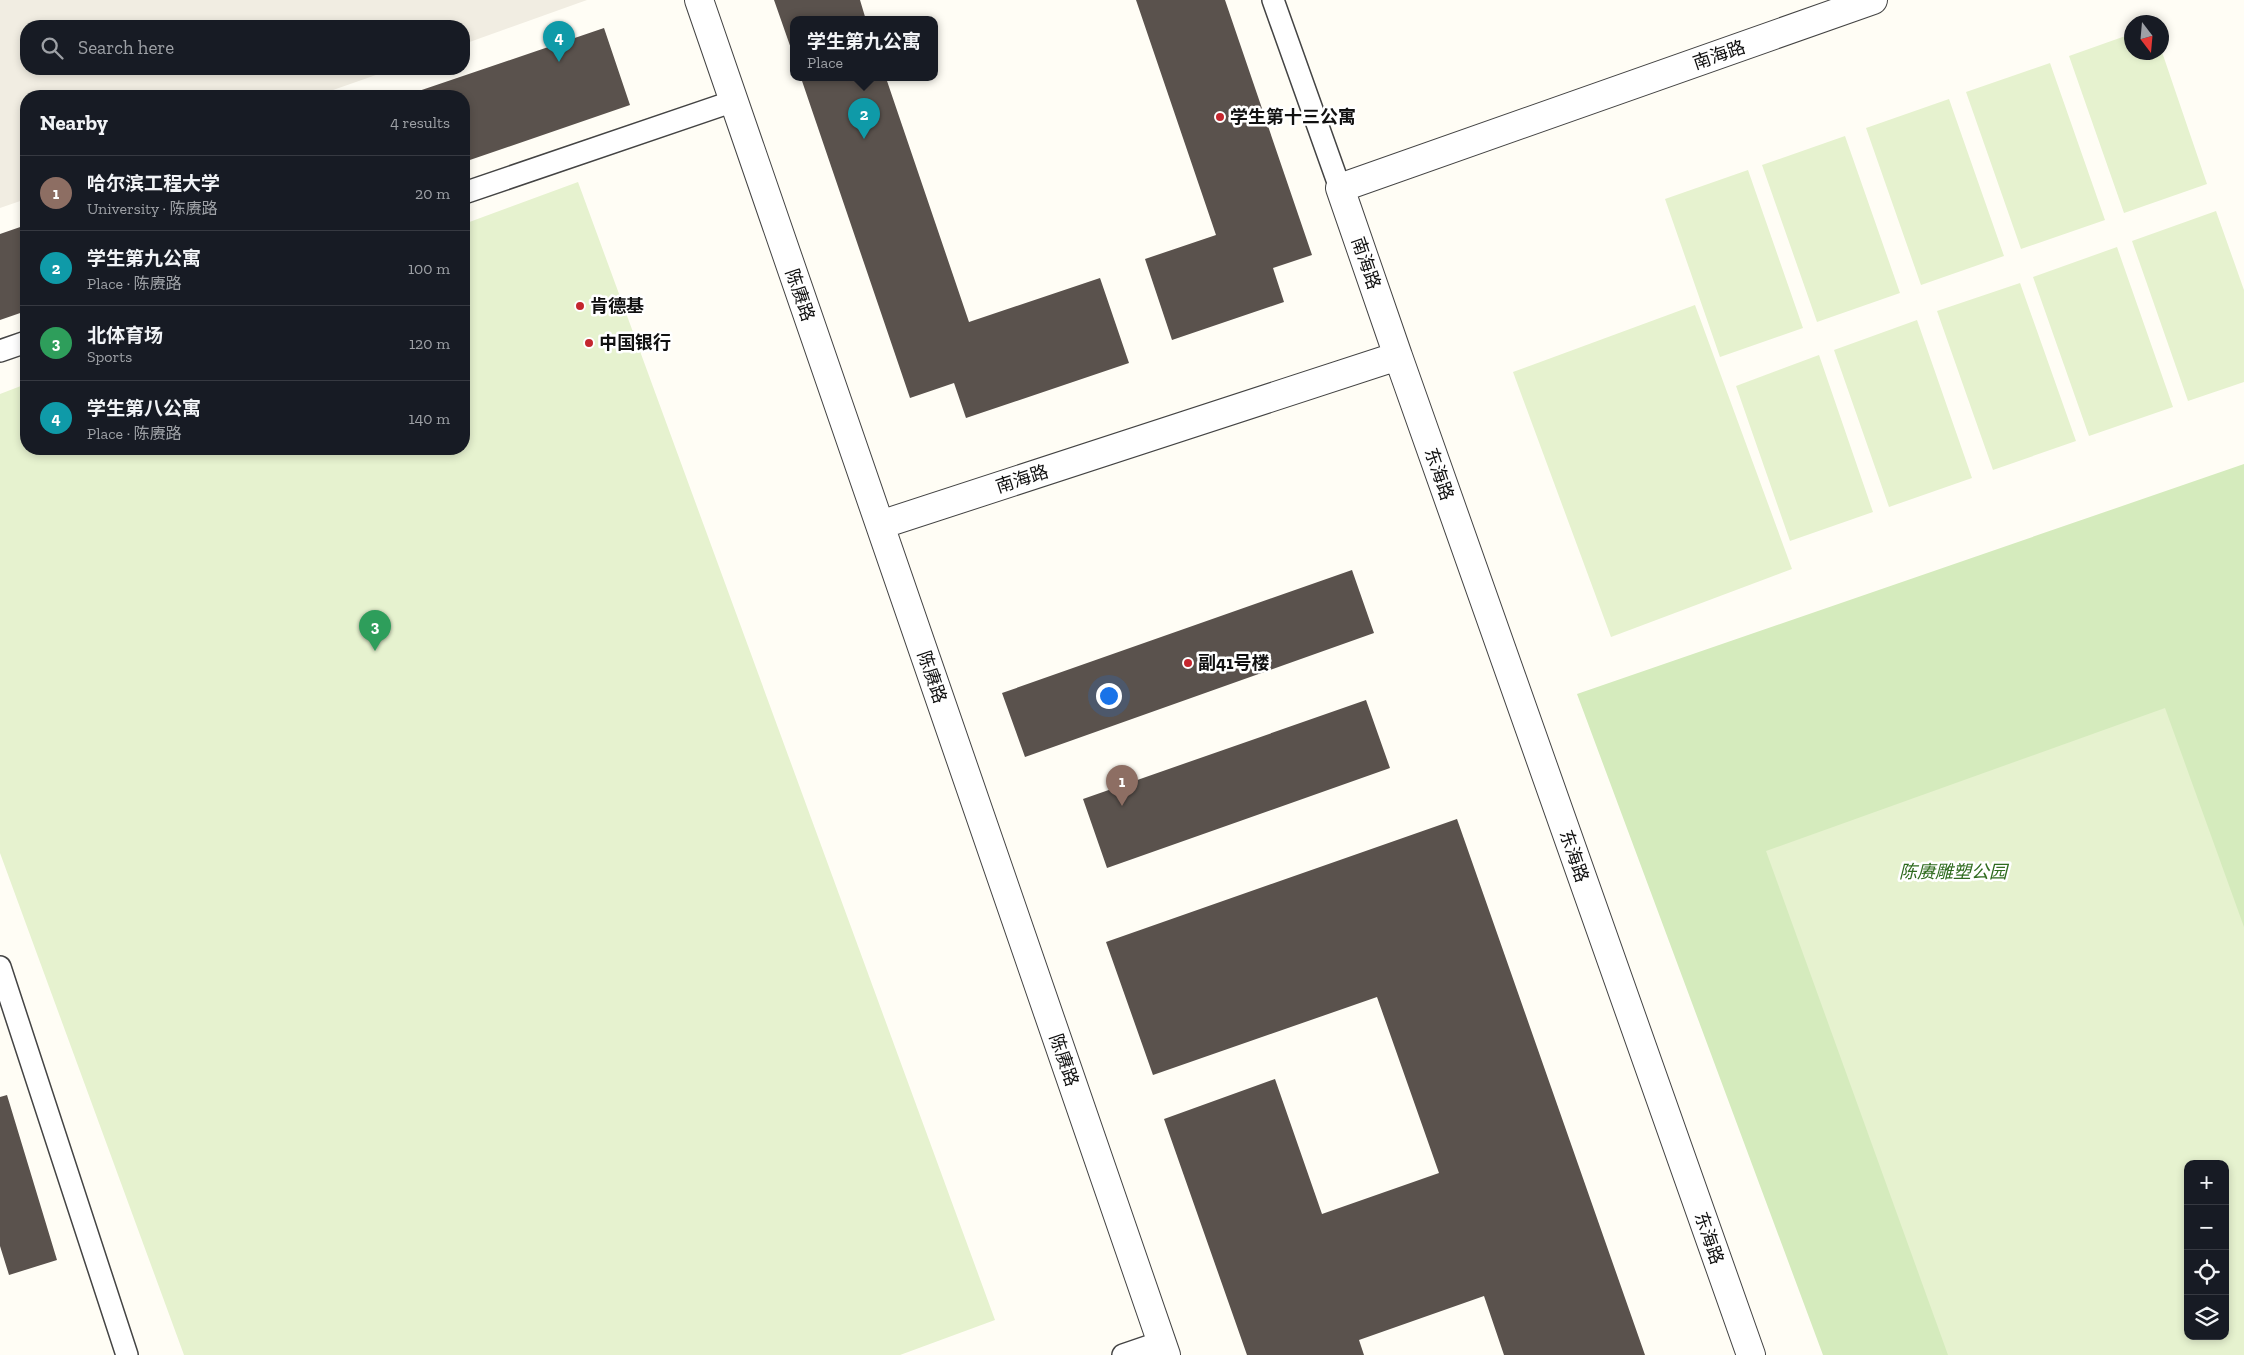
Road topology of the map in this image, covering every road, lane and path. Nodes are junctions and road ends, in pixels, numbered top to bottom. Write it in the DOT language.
graph roads {
  1 [pos="699,0"];
  2 [pos="1273,0"];
  3 [pos="1873,0"];
  4 [pos="734,101"];
  5 [pos="1340,188"];
  6 [pos="470,191"];
  7 [pos="20,344"];
  8 [pos="0,351"];
  9 [pos="1398,356"];
  10 [pos="880,525"];
  11 [pos="0,967"];
  12 [pos="1163,1349"];
  13 [pos="127,1355"];
  14 [pos="1123,1355"];
  15 [pos="1751,1355"];
  1 -- 4 [label="street, 陈赓路"];
  2 -- 5 [label="lane"];
  3 -- 5 [label="street, 南海路"];
  4 -- 6 [label="lane"];
  4 -- 10 [label="street, 陈赓路"];
  5 -- 9 [label="street, 南海路"];
  7 -- 8 [label="lane"];
  9 -- 10 [label="street, 南海路"];
  9 -- 15 [label="street, 东海路"];
  10 -- 12 [label="street, 陈赓路"];
  11 -- 13 [label="lane"];
  12 -- 14 [label="lane"];
}
